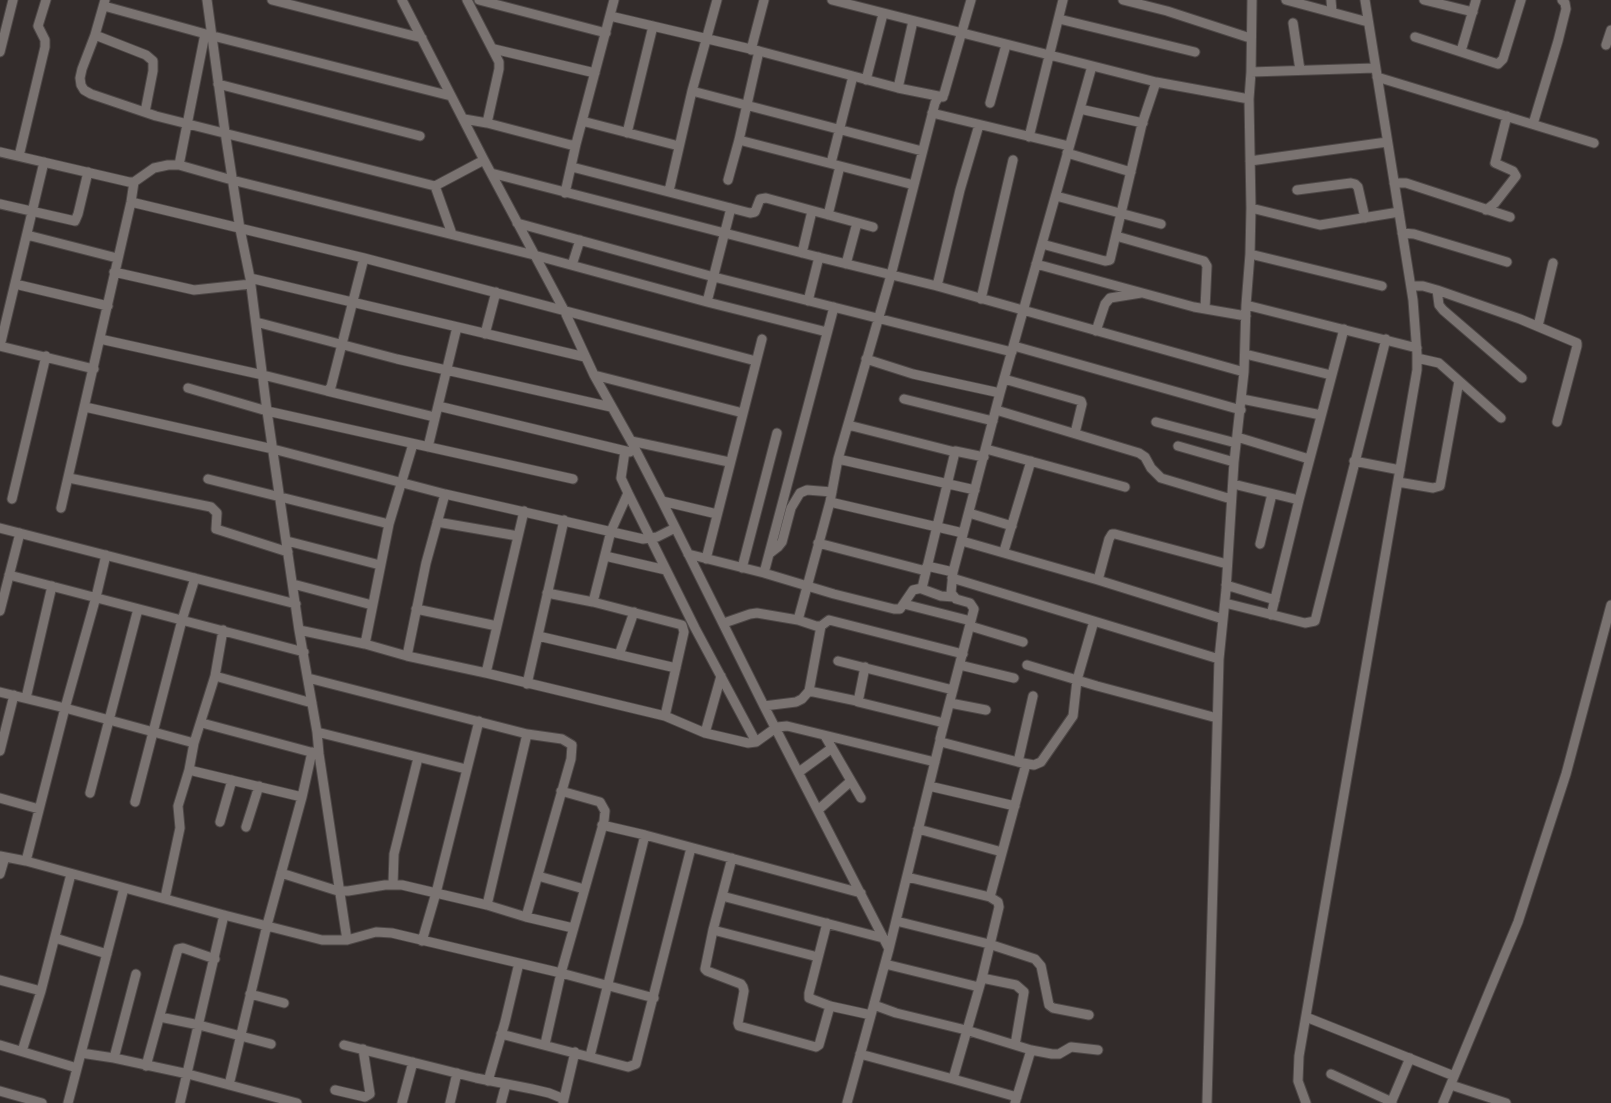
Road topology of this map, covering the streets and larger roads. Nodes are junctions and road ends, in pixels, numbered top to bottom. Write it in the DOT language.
graph roads {
  1 [pos="13,0"];
  2 [pos="46,0"];
  3 [pos="207,0"];
  4 [pos="272,0"];
  5 [pos="402,0"];
  6 [pos="468,0"];
  7 [pos="479,0"];
  8 [pos="614,0"];
  9 [pos="716,0"];
  10 [pos="764,0"];
  11 [pos="832,0"];
  12 [pos="971,0"];
  13 [pos="1063,0"];
  14 [pos="1124,0"];
  15 [pos="1170,0"];
  16 [pos="1252,0"];
  17 [pos="1289,0"];
  18 [pos="1331,0"];
  19 [pos="1365,0"];
  20 [pos="1424,0"];
  21 [pos="1476,0"];
  22 [pos="1521,0"];
  23 [pos="1562,0"];
  24 [pos="104,3"];
  25 [pos="1167,11"];
  26 [pos="1332,12"];
  27 [pos="1472,12"];
  28 [pos="883,14"];
  29 [pos="610,16"];
  30 [pos="1059,19"];
  31 [pos="913,21"];
  32 [pos="1368,22"];
  33 [pos="1293,23"];
  34 [pos="4,24"];
  35 [pos="653,26"];
  36 [pos="1611,30"];
  37 [pos="606,33"];
  38 [pos="960,33"];
  39 [pos="95,35"];
  40 [pos="209,35"];
  41 [pos="1415,37"];
  42 [pos="422,38"];
  43 [pos="1250,38"];
  44 [pos="707,39"];
  45 [pos="1006,45"];
  46 [pos="1606,45"];
  47 [pos="494,50"];
  48 [pos="755,51"];
  49 [pos="1461,51"];
  50 [pos="0,52"];
  51 [pos="1195,52"];
  52 [pos="1050,56"];
  53 [pos="1092,66"];
  54 [pos="1375,68"];
  55 [pos="1300,70"];
  56 [pos="1251,72"];
  57 [pos="595,73"];
  58 [pos="853,76"];
  59 [pos="1382,79"];
  60 [pos="866,80"];
  61 [pos="1156,82"];
  62 [pos="218,84"];
  63 [pos="898,88"];
  64 [pos="692,91"];
  65 [pos="451,96"];
  66 [pos="943,97"];
  67 [pos="1249,99"];
  68 [pos="990,103"];
  69 [pos="747,105"];
  70 [pos="1080,109"];
  71 [pos="145,112"];
  72 [pos="932,114"];
  73 [pos="1506,116"];
  74 [pos="464,118"];
  75 [pos="582,121"];
  76 [pos="188,123"];
  77 [pos="487,123"];
  78 [pos="1143,123"];
  79 [pos="979,124"];
  80 [pos="1533,124"];
  81 [pos="840,128"];
  82 [pos="225,132"];
  83 [pos="627,132"];
  84 [pos="420,136"];
  85 [pos="1029,137"];
  86 [pos="739,140"];
  87 [pos="1387,142"];
  88 [pos="1594,143"];
  89 [pos="576,144"];
  90 [pos="679,146"];
  91 [pos="1068,150"];
  92 [pos="922,151"];
  93 [pos="0,152"];
  94 [pos="19,156"];
  95 [pos="484,160"];
  96 [pos="1013,160"];
  97 [pos="1250,161"];
  98 [pos="44,162"];
  99 [pos="831,163"];
  100 [pos="179,165"];
  101 [pos="840,166"];
  102 [pos="572,167"];
  103 [pos="88,172"];
  104 [pos="491,172"];
  105 [pos="1131,172"];
  106 [pos="232,180"];
  107 [pos="728,180"];
  108 [pos="134,182"];
  109 [pos="1400,183"];
  110 [pos="914,185"];
  111 [pos="435,186"];
  112 [pos="1297,190"];
  113 [pos="669,191"];
  114 [pos="565,192"];
  115 [pos="1056,196"];
  116 [pos="131,202"];
  117 [pos="0,204"];
  118 [pos="731,208"];
  119 [pos="1251,208"];
  120 [pos="812,210"];
  121 [pos="1486,210"];
  122 [pos="32,211"];
  123 [pos="1399,212"];
  124 [pos="1122,214"];
  125 [pos="828,215"];
  126 [pos="1510,217"];
  127 [pos="1365,218"];
  128 [pos="517,222"];
  129 [pos="857,223"];
  130 [pos="1161,224"];
  131 [pos="873,227"];
  132 [pos="240,229"];
  133 [pos="725,233"];
  134 [pos="1408,233"];
  135 [pos="452,234"];
  136 [pos="26,235"];
  137 [pos="1116,236"];
  138 [pos="580,240"];
  139 [pos="1042,244"];
  140 [pos="802,253"];
  141 [pos="1250,254"];
  142 [pos="534,255"];
  143 [pos="819,257"];
  144 [pos="117,258"];
  145 [pos="364,258"];
  146 [pos="1507,262"];
  147 [pos="1553,263"];
  148 [pos="846,264"];
  149 [pos="1036,264"];
  150 [pos="572,265"];
  151 [pos="114,272"];
  152 [pos="891,275"];
  153 [pos="714,278"];
  154 [pos="250,281"];
  155 [pos="15,284"];
  156 [pos="936,286"];
  157 [pos="1382,286"];
  158 [pos="1417,286"];
  159 [pos="1437,290"];
  160 [pos="496,292"];
  161 [pos="1141,293"];
  162 [pos="982,298"];
  163 [pos="808,301"];
  164 [pos="353,302"];
  165 [pos="707,302"];
  166 [pos="1246,305"];
  167 [pos="108,306"];
  168 [pos="834,307"];
  169 [pos="1205,309"];
  170 [pos="564,310"];
  171 [pos="1024,310"];
  172 [pos="1246,316"];
  173 [pos="878,318"];
  174 [pos="256,322"];
  175 [pos="1538,326"];
  176 [pos="457,327"];
  177 [pos="1344,329"];
  178 [pos="1096,331"];
  179 [pos="827,332"];
  180 [pos="485,334"];
  181 [pos="100,339"];
  182 [pos="762,339"];
  183 [pos="1386,339"];
  184 [pos="342,345"];
  185 [pos="0,346"];
  186 [pos="1417,348"];
  187 [pos="1013,349"];
  188 [pos="1245,354"];
  189 [pos="46,356"];
  190 [pos="585,357"];
  191 [pos="1421,358"];
  192 [pos="866,359"];
  193 [pos="756,361"];
  194 [pos="94,368"];
  195 [pos="447,370"];
  196 [pos="1244,372"];
  197 [pos="263,375"];
  198 [pos="594,375"];
  199 [pos="1331,376"];
  200 [pos="1522,378"];
  201 [pos="1004,379"];
  202 [pos="1459,381"];
  203 [pos="188,388"];
  204 [pos="327,391"];
  205 [pos="1000,393"];
  206 [pos="904,399"];
  207 [pos="1242,399"];
  208 [pos="438,406"];
  209 [pos="85,407"];
  210 [pos="611,407"];
  211 [pos="996,410"];
  212 [pos="1241,410"];
  213 [pos="267,411"];
  214 [pos="743,413"];
  215 [pos="1321,415"];
  216 [pos="435,417"];
  217 [pos="1501,418"];
  218 [pos="993,422"];
  219 [pos="1156,422"];
  220 [pos="1556,422"];
  221 [pos="848,425"];
  222 [pos="777,433"];
  223 [pos="1075,434"];
  224 [pos="631,440"];
  225 [pos="1237,440"];
  226 [pos="413,444"];
  227 [pos="1178,446"];
  228 [pos="428,447"];
  229 [pos="273,449"];
  230 [pos="625,451"];
  231 [pos="955,451"];
  232 [pos="985,453"];
  233 [pos="638,454"];
  234 [pos="838,459"];
  235 [pos="1309,459"];
  236 [pos="1031,461"];
  237 [pos="1354,461"];
  238 [pos="730,462"];
  239 [pos="1234,462"];
  240 [pos="1400,470"];
  241 [pos="69,478"];
  242 [pos="208,479"];
  243 [pos="573,480"];
  244 [pos="402,483"];
  245 [pos="947,483"];
  246 [pos="1402,483"];
  247 [pos="1233,484"];
  248 [pos="1125,487"];
  249 [pos="975,490"];
  250 [pos="832,492"];
  251 [pos="628,493"];
  252 [pos="444,494"];
  253 [pos="1272,494"];
  254 [pos="280,498"];
  255 [pos="1231,498"];
  256 [pos="12,499"];
  257 [pos="1299,500"];
  258 [pos="662,501"];
  259 [pos="830,502"];
  260 [pos="62,508"];
  261 [pos="524,511"];
  262 [pos="969,513"];
  263 [pos="717,514"];
  264 [pos="564,520"];
  265 [pos="437,522"];
  266 [pos="389,524"];
  267 [pos="1012,526"];
  268 [pos="0,528"];
  269 [pos="675,528"];
  270 [pos="937,528"];
  271 [pos="612,532"];
  272 [pos="20,533"];
  273 [pos="518,536"];
  274 [pos="963,537"];
  275 [pos="650,539"];
  276 [pos="287,541"];
  277 [pos="818,543"];
  278 [pos="1260,544"];
  279 [pos="288,552"];
  280 [pos="1004,552"];
  281 [pos="688,554"];
  282 [pos="769,554"];
  283 [pos="106,555"];
  284 [pos="605,556"];
  285 [pos="706,559"];
  286 [pos="1228,564"];
  287 [pos="380,565"];
  288 [pos="742,568"];
  289 [pos="927,568"];
  290 [pos="666,570"];
  291 [pos="764,573"];
  292 [pos="9,575"];
  293 [pos="952,575"];
  294 [pos="195,578"];
  295 [pos="1098,580"];
  296 [pos="293,584"];
  297 [pos="1226,585"];
  298 [pos="52,586"];
  299 [pos="807,586"];
  300 [pos="922,589"];
  301 [pos="547,593"];
  302 [pos="96,597"];
  303 [pos="954,597"];
  304 [pos="1275,600"];
  305 [pos="593,602"];
  306 [pos="1224,603"];
  307 [pos="296,604"];
  308 [pos="904,604"];
  309 [pos="372,605"];
  310 [pos="1611,605"];
  311 [pos="138,609"];
  312 [pos="416,609"];
  313 [pos="0,612"];
  314 [pos="634,612"];
  315 [pos="1271,614"];
  316 [pos="1223,619"];
  317 [pos="182,620"];
  318 [pos="798,620"];
  319 [pos="1094,621"];
  320 [pos="724,623"];
  321 [pos="970,623"];
  322 [pos="497,626"];
  323 [pos="821,626"];
  324 [pos="223,630"];
  325 [pos="299,630"];
  326 [pos="538,636"];
  327 [pos="1023,642"];
  328 [pos="365,644"];
  329 [pos="304,652"];
  330 [pos="962,654"];
  331 [pos="619,655"];
  332 [pos="407,656"];
  333 [pos="1219,659"];
  334 [pos="838,661"];
  335 [pos="960,665"];
  336 [pos="1027,665"];
  337 [pos="865,667"];
  338 [pos="676,668"];
  339 [pos="486,673"];
  340 [pos="215,676"];
  341 [pos="721,676"];
  342 [pos="308,678"];
  343 [pos="1014,678"];
  344 [pos="1076,680"];
  345 [pos="526,684"];
  346 [pos="953,690"];
  347 [pos="809,691"];
  348 [pos="0,692"];
  349 [pos="14,695"];
  350 [pos="1034,696"];
  351 [pos="26,698"];
  352 [pos="858,702"];
  353 [pos="950,702"];
  354 [pos="312,703"];
  355 [pos="764,706"];
  356 [pos="65,708"];
  357 [pos="986,710"];
  358 [pos="665,716"];
  359 [pos="1217,718"];
  360 [pos="110,721"];
  361 [pos="479,721"];
  362 [pos="202,723"];
  363 [pos="944,723"];
  364 [pos="777,728"];
  365 [pos="152,732"];
  366 [pos="317,732"];
  367 [pos="705,733"];
  368 [pos="527,734"];
  369 [pos="825,736"];
  370 [pos="1,740"];
  371 [pos="940,741"];
  372 [pos="756,742"];
  373 [pos="194,743"];
  374 [pos="832,748"];
  375 [pos="0,751"];
  376 [pos="315,753"];
  377 [pos="418,758"];
  378 [pos="935,762"];
  379 [pos="1022,763"];
  380 [pos="466,769"];
  381 [pos="189,770"];
  382 [pos="799,772"];
  383 [pos="232,780"];
  384 [pos="851,781"];
  385 [pos="258,786"];
  386 [pos="929,786"];
  387 [pos="562,791"];
  388 [pos="90,793"];
  389 [pos="0,798"];
  390 [pos="302,798"];
  391 [pos="861,798"];
  392 [pos="135,802"];
  393 [pos="1015,806"];
  394 [pos="39,809"];
  395 [pos="818,810"];
  396 [pos="220,822"];
  397 [pos="602,826"];
  398 [pos="246,827"];
  399 [pos="918,829"];
  400 [pos="645,835"];
  401 [pos="691,848"];
  402 [pos="1002,852"];
  403 [pos="2,856"];
  404 [pos="732,858"];
  405 [pos="26,861"];
  406 [pos="281,873"];
  407 [pos="0,874"];
  408 [pos="71,874"];
  409 [pos="538,876"];
  410 [pos="907,877"];
  411 [pos="393,884"];
  412 [pos="124,888"];
  413 [pos="584,889"];
  414 [pos="338,891"];
  415 [pos="436,892"];
  416 [pos="861,893"];
  417 [pos="722,896"];
  418 [pos="990,897"];
  419 [pos="165,898"];
  420 [pos="487,905"];
  421 [pos="224,915"];
  422 [pos="526,917"];
  423 [pos="896,921"];
  424 [pos="827,923"];
  425 [pos="267,925"];
  426 [pos="573,928"];
  427 [pos="713,930"];
  428 [pos="55,938"];
  429 [pos="884,938"];
  430 [pos="346,940"];
  431 [pos="422,941"];
  432 [pos="989,944"];
  433 [pos="889,949"];
  434 [pos="107,954"];
  435 [pos="818,957"];
  436 [pos="215,959"];
  437 [pos="519,963"];
  438 [pos="885,964"];
  439 [pos="561,973"];
  440 [pos="136,974"];
  441 [pos="0,980"];
  442 [pos="981,982"];
  443 [pos="607,985"];
  444 [pos="40,991"];
  445 [pos="250,994"];
  446 [pos="654,998"];
  447 [pos="284,1003"];
  448 [pos="874,1005"];
  449 [pos="830,1006"];
  450 [pos="871,1015"];
  451 [pos="1089,1015"];
  452 [pos="160,1017"];
  453 [pos="1309,1018"];
  454 [pos="199,1025"];
  455 [pos="966,1030"];
  456 [pos="501,1034"];
  457 [pos="240,1036"];
  458 [pos="272,1044"];
  459 [pos="544,1044"];
  460 [pos="0,1045"];
  461 [pos="344,1045"];
  462 [pos="1015,1045"];
  463 [pos="363,1049"];
  464 [pos="1031,1050"];
  465 [pos="1098,1050"];
  466 [pos="22,1051"];
  467 [pos="576,1052"];
  468 [pos="81,1053"];
  469 [pos="860,1054"];
  470 [pos="590,1056"];
  471 [pos="114,1058"];
  472 [pos="1410,1058"];
  473 [pos="413,1062"];
  474 [pos="146,1066"];
  475 [pos="77,1068"];
  476 [pos="457,1073"];
  477 [pos="188,1074"];
  478 [pos="1331,1074"];
  479 [pos="953,1079"];
  480 [pos="488,1080"];
  481 [pos="1452,1080"];
  482 [pos="506,1084"];
  483 [pos="229,1085"];
  484 [pos="335,1090"];
  485 [pos="0,1091"];
  486 [pos="1016,1100"];
  487 [pos="563,1101"];
  488 [pos="1391,1102"];
  489 [pos="42,1103"];
  490 [pos="68,1103"];
  491 [pos="180,1103"];
  492 [pos="297,1103"];
  493 [pos="402,1103"];
  494 [pos="450,1103"];
  495 [pos="501,1103"];
  496 [pos="849,1103"];
  497 [pos="1207,1103"];
  498 [pos="1306,1103"];
  499 [pos="1443,1103"];
  500 [pos="1506,1103"];
  1 -- 34 [label="street"];
  2 -- 94 [label="street"];
  3 -- 40 [label="street"];
  4 -- 42 [label="street"];
  5 -- 42 [label="street"];
  6 -- 47 [label="street"];
  7 -- 37 [label="street"];
  8 -- 29 [label="street"];
  9 -- 44 [label="street"];
  10 -- 48 [label="street"];
  11 -- 28 [label="street"];
  12 -- 38 [label="street"];
  13 -- 30 [label="street"];
  14 -- 25 [label="street"];
  15 -- 25 [label="street"];
  16 -- 43 [label="street"];
  17 -- 26 [label="street"];
  18 -- 26 [label="street"];
  19 -- 32 [label="street"];
  20 -- 27 [label="street"];
  21 -- 27 [label="street"];
  22 -- 49 [label="street"];
  23 -- 80 [label="street"];
  24 -- 39 [label="street"];
  24 -- 40 [label="street"];
  25 -- 43 [label="street"];
  26 -- 32 [label="street"];
  27 -- 49 [label="street"];
  28 -- 31 [label="street"];
  28 -- 60 [label="street"];
  29 -- 35 [label="street"];
  29 -- 37 [label="street"];
  30 -- 51 [label="street"];
  30 -- 52 [label="street"];
  31 -- 38 [label="street"];
  31 -- 63 [label="street"];
  32 -- 54 [label="street"];
  33 -- 55 [label="street"];
  34 -- 50 [label="street"];
  35 -- 44 [label="street"];
  35 -- 83 [label="street"];
  36 -- 46 [label="street"];
  37 -- 57 [label="street"];
  38 -- 45 [label="street"];
  38 -- 66 [label="street"];
  39 -- 71 [label="street"];
  39 -- 71 [label="street"];
  40 -- 62 [label="street"];
  40 -- 65 [label="street"];
  40 -- 76 [label="street"];
  41 -- 49 [label="street"];
  42 -- 65 [label="street"];
  43 -- 56 [label="street"];
  44 -- 48 [label="street"];
  44 -- 64 [label="street"];
  45 -- 52 [label="street"];
  45 -- 68 [label="street"];
  47 -- 57 [label="street"];
  47 -- 77 [label="street"];
  48 -- 58 [label="street"];
  48 -- 69 [label="street"];
  52 -- 53 [label="street"];
  52 -- 85 [label="street"];
  53 -- 61 [label="street"];
  53 -- 70 [label="street"];
  54 -- 55 [label="street"];
  54 -- 59 [label="street"];
  55 -- 56 [label="street"];
  56 -- 67 [label="street"];
  57 -- 75 [label="street"];
  58 -- 60 [label="street"];
  58 -- 81 [label="street"];
  59 -- 73 [label="street"];
  59 -- 87 [label="street"];
  60 -- 63 [label="street"];
  61 -- 67 [label="street"];
  61 -- 78 [label="street"];
  62 -- 82 [label="street"];
  62 -- 84 [label="street"];
  63 -- 66 [label="street"];
  64 -- 69 [label="street"];
  64 -- 90 [label="street"];
  65 -- 74 [label="street"];
  66 -- 72 [label="street"];
  67 -- 97 [label="street"];
  69 -- 81 [label="street"];
  69 -- 86 [label="street"];
  70 -- 78 [label="street"];
  70 -- 91 [label="street"];
  71 -- 76 [label="street"];
  72 -- 79 [label="street"];
  72 -- 92 [label="street"];
  73 -- 80 [label="street"];
  73 -- 121 [label="street"];
  74 -- 77 [label="street"];
  74 -- 95 [label="street"];
  75 -- 83 [label="street"];
  75 -- 89 [label="street"];
  76 -- 82 [label="street"];
  76 -- 100 [label="street"];
  77 -- 89 [label="street"];
  78 -- 105 [label="street"];
  79 -- 85 [label="street"];
  79 -- 156 [label="street"];
  80 -- 88 [label="street"];
  81 -- 92 [label="street"];
  81 -- 99 [label="street"];
  82 -- 106 [label="street"];
  82 -- 111 [label="street"];
  83 -- 90 [label="street"];
  85 -- 91 [label="street"];
  86 -- 99 [label="street"];
  86 -- 107 [label="street"];
  87 -- 97 [label="street"];
  87 -- 109 [label="street"];
  89 -- 102 [label="street"];
  90 -- 113 [label="street"];
  91 -- 105 [label="street"];
  91 -- 115 [label="street"];
  92 -- 110 [label="street"];
  93 -- 94 [label="street"];
  94 -- 98 [label="street"];
  95 -- 104 [label="street"];
  95 -- 111 [label="street"];
  96 -- 162 [label="street"];
  97 -- 119 [label="street"];
  98 -- 103 [label="street"];
  98 -- 122 [label="street"];
  99 -- 101 [label="street"];
  100 -- 106 [label="street"];
  100 -- 108 [label="street"];
  101 -- 110 [label="street"];
  101 -- 125 [label="street"];
  102 -- 113 [label="street"];
  102 -- 114 [label="street"];
  103 -- 108 [label="street"];
  103 -- 122 [label="street"];
  104 -- 114 [label="street"];
  104 -- 128 [label="street"];
  105 -- 124 [label="street"];
  106 -- 132 [label="street"];
  106 -- 135 [label="street"];
  108 -- 116 [label="street"];
  109 -- 121 [label="street"];
  109 -- 123 [label="street"];
  110 -- 152 [label="street"];
  111 -- 135 [label="street"];
  112 -- 127 [label="street"];
  113 -- 118 [label="street"];
  114 -- 133 [label="street"];
  115 -- 124 [label="street"];
  115 -- 139 [label="street"];
  116 -- 132 [label="street"];
  116 -- 144 [label="street"];
  117 -- 122 [label="street"];
  118 -- 120 [label="street"];
  118 -- 133 [label="street"];
  119 -- 127 [label="street"];
  119 -- 141 [label="street"];
  120 -- 125 [label="street"];
  120 -- 140 [label="street"];
  121 -- 126 [label="street"];
  122 -- 136 [label="street"];
  123 -- 127 [label="street"];
  123 -- 134 [label="street"];
  124 -- 130 [label="street"];
  124 -- 137 [label="street"];
  125 -- 129 [label="street"];
  128 -- 138 [label="street"];
  128 -- 142 [label="street"];
  129 -- 131 [label="street"];
  129 -- 148 [label="street"];
  132 -- 145 [label="street"];
  132 -- 154 [label="street"];
  133 -- 140 [label="street"];
  133 -- 153 [label="street"];
  134 -- 146 [label="street"];
  134 -- 158 [label="street"];
  135 -- 142 [label="street"];
  136 -- 144 [label="street"];
  136 -- 155 [label="street"];
  137 -- 139 [label="street"];
  137 -- 169 [label="street"];
  138 -- 150 [label="street"];
  138 -- 153 [label="street"];
  139 -- 149 [label="street"];
  140 -- 143 [label="street"];
  141 -- 157 [label="street"];
  141 -- 166 [label="street"];
  142 -- 150 [label="street"];
  142 -- 170 [label="street"];
  143 -- 148 [label="street"];
  143 -- 163 [label="street"];
  144 -- 151 [label="street"];
  145 -- 160 [label="street"];
  145 -- 164 [label="street"];
  147 -- 175 [label="street"];
  148 -- 152 [label="street"];
  149 -- 161 [label="street"];
  149 -- 171 [label="street"];
  150 -- 165 [label="street"];
  151 -- 154 [label="street"];
  151 -- 167 [label="street"];
  152 -- 156 [label="street"];
  152 -- 173 [label="street"];
  153 -- 163 [label="street"];
  153 -- 165 [label="street"];
  154 -- 164 [label="street"];
  154 -- 174 [label="street"];
  155 -- 167 [label="street"];
  155 -- 185 [label="street"];
  156 -- 162 [label="street"];
  158 -- 159 [label="street"];
  158 -- 186 [label="street"];
  159 -- 175 [label="street"];
  159 -- 200 [label="street"];
  160 -- 170 [label="street"];
  160 -- 180 [label="street"];
  161 -- 169 [label="street"];
  161 -- 178 [label="street"];
  162 -- 171 [label="street"];
  163 -- 168 [label="street"];
  164 -- 176 [label="street"];
  164 -- 184 [label="street"];
  165 -- 179 [label="street"];
  166 -- 172 [label="street"];
  166 -- 177 [label="street"];
  167 -- 181 [label="street"];
  168 -- 173 [label="street"];
  168 -- 179 [label="street"];
  169 -- 172 [label="street"];
  170 -- 190 [label="street"];
  170 -- 193 [label="street"];
  171 -- 178 [label="street"];
  171 -- 187 [label="street"];
  172 -- 188 [label="street"];
  173 -- 187 [label="street"];
  173 -- 192 [label="street"];
  174 -- 184 [label="street"];
  174 -- 197 [label="street"];
  175 -- 220 [label="street"];
  176 -- 180 [label="street"];
  176 -- 195 [label="street"];
  177 -- 183 [label="street"];
  177 -- 199 [label="street"];
  178 -- 196 [label="street"];
  179 -- 282 [label="street"];
  180 -- 190 [label="street"];
  181 -- 194 [label="street"];
  181 -- 197 [label="street"];
  182 -- 193 [label="street"];
  183 -- 186 [label="street"];
  183 -- 237 [label="street"];
  184 -- 195 [label="street"];
  184 -- 204 [label="street"];
  185 -- 189 [label="street"];
  186 -- 191 [label="street"];
  187 -- 201 [label="street"];
  187 -- 212 [label="street"];
  188 -- 196 [label="street"];
  188 -- 199 [label="street"];
  189 -- 194 [label="street"];
  189 -- 256 [label="street"];
  190 -- 198 [label="street"];
  191 -- 202 [label="street"];
  191 -- 240 [label="street"];
  192 -- 205 [label="street"];
  192 -- 221 [label="street"];
  193 -- 214 [label="street"];
  194 -- 209 [label="street"];
  195 -- 208 [label="street"];
  195 -- 210 [label="street"];
  196 -- 207 [label="street"];
  197 -- 204 [label="street"];
  197 -- 213 [label="street"];
  198 -- 210 [label="street"];
  198 -- 214 [label="street"];
  199 -- 215 [label="street"];
  201 -- 205 [label="street"];
  201 -- 223 [label="street"];
  202 -- 217 [label="street"];
  202 -- 246 [label="street"];
  203 -- 213 [label="street"];
  204 -- 216 [label="street"];
  205 -- 211 [label="street"];
  206 -- 218 [label="street"];
  207 -- 212 [label="street"];
  207 -- 215 [label="street"];
  208 -- 216 [label="street"];
  208 -- 230 [label="street"];
  209 -- 229 [label="street"];
  209 -- 241 [label="street"];
  210 -- 224 [label="street"];
  211 -- 218 [label="street"];
  211 -- 223 [label="street"];
  212 -- 225 [label="street"];
  213 -- 226 [label="street"];
  213 -- 229 [label="street"];
  214 -- 238 [label="street"];
  215 -- 235 [label="street"];
  216 -- 228 [label="street"];
  218 -- 232 [label="street"];
  219 -- 225 [label="street"];
  221 -- 231 [label="street"];
  221 -- 234 [label="street"];
  222 -- 288 [label="street"];
  223 -- 255 [label="street"];
  224 -- 233 [label="street"];
  224 -- 238 [label="street"];
  225 -- 235 [label="street"];
  225 -- 239 [label="street"];
  226 -- 228 [label="street"];
  226 -- 244 [label="street"];
  227 -- 239 [label="street"];
  228 -- 243 [label="street"];
  229 -- 244 [label="street"];
  229 -- 254 [label="street"];
  230 -- 233 [label="street"];
  230 -- 251 [label="street"];
  231 -- 232 [label="street"];
  231 -- 245 [label="street"];
  232 -- 236 [label="street"];
  232 -- 249 [label="street"];
  233 -- 258 [label="street"];
  234 -- 245 [label="street"];
  234 -- 250 [label="street"];
  235 -- 257 [label="street"];
  236 -- 248 [label="street"];
  236 -- 267 [label="street"];
  237 -- 240 [label="street"];
  237 -- 315 [label="street"];
  238 -- 263 [label="street"];
  239 -- 247 [label="street"];
  240 -- 246 [label="street"];
  241 -- 260 [label="street"];
  241 -- 279 [label="street"];
  242 -- 254 [label="street"];
  244 -- 252 [label="street"];
  244 -- 266 [label="street"];
  245 -- 249 [label="street"];
  245 -- 270 [label="street"];
  246 -- 453 [label="street"];
  247 -- 253 [label="street"];
  247 -- 255 [label="street"];
  249 -- 262 [label="street"];
  250 -- 259 [label="street"];
  250 -- 282 [label="street"];
  251 -- 271 [label="street"];
  251 -- 275 [label="street"];
  252 -- 261 [label="street"];
  252 -- 265 [label="street"];
  253 -- 257 [label="street"];
  253 -- 278 [label="street"];
  254 -- 266 [label="street"];
  254 -- 276 [label="street"];
  255 -- 286 [label="street"];
  257 -- 304 [label="street"];
  258 -- 263 [label="street"];
  258 -- 269 [label="street"];
  259 -- 270 [label="street"];
  259 -- 277 [label="street"];
  261 -- 264 [label="street"];
  261 -- 273 [label="street"];
  262 -- 267 [label="street"];
  262 -- 274 [label="street"];
  263 -- 285 [label="street"];
  264 -- 271 [label="street"];
  264 -- 301 [label="street"];
  265 -- 273 [label="street"];
  265 -- 312 [label="street"];
  266 -- 287 [label="street"];
  267 -- 280 [label="street"];
  268 -- 272 [label="street"];
  269 -- 275 [label="street"];
  269 -- 281 [label="street"];
  270 -- 274 [label="street"];
  270 -- 289 [label="street"];
  271 -- 275 [label="street"];
  271 -- 284 [label="street"];
  272 -- 283 [label="street"];
  272 -- 292 [label="street"];
  273 -- 322 [label="street"];
  274 -- 280 [label="street"];
  274 -- 293 [label="street"];
  275 -- 290 [label="street"];
  276 -- 279 [label="street"];
  276 -- 287 [label="street"];
  277 -- 289 [label="street"];
  277 -- 299 [label="street"];
  279 -- 296 [label="street"];
  280 -- 295 [label="street"];
  281 -- 285 [label="street"];
  281 -- 320 [label="street"];
  282 -- 291 [label="street"];
  283 -- 294 [label="street"];
  283 -- 302 [label="street"];
  284 -- 290 [label="street"];
  284 -- 305 [label="street"];
  285 -- 288 [label="street"];
  286 -- 295 [label="street"];
  286 -- 297 [label="street"];
  287 -- 309 [label="street"];
  288 -- 291 [label="street"];
  289 -- 293 [label="street"];
  289 -- 300 [label="street"];
  290 -- 341 [label="street"];
  291 -- 299 [label="street"];
  292 -- 298 [label="street"];
  292 -- 313 [label="street"];
  293 -- 303 [label="street"];
  293 -- 319 [label="street"];
  294 -- 307 [label="street"];
  294 -- 317 [label="street"];
  295 -- 316 [label="street"];
  296 -- 307 [label="street"];
  296 -- 309 [label="street"];
  297 -- 304 [label="street"];
  297 -- 306 [label="street"];
  298 -- 302 [label="street"];
  298 -- 351 [label="street"];
  299 -- 308 [label="street"];
  299 -- 318 [label="street"];
  300 -- 303 [label="street"];
  300 -- 308 [label="street"];
  301 -- 305 [label="street"];
  301 -- 326 [label="street"];
  302 -- 311 [label="street"];
  302 -- 356 [label="street"];
  303 -- 321 [label="street"];
  304 -- 315 [label="street"];
  305 -- 314 [label="street"];
  306 -- 315 [label="street"];
  306 -- 316 [label="street"];
  307 -- 325 [label="street"];
  308 -- 321 [label="street"];
  309 -- 328 [label="street"];
  310 -- 481 [label="street"];
  311 -- 317 [label="street"];
  311 -- 360 [label="street"];
  312 -- 322 [label="street"];
  312 -- 332 [label="street"];
  314 -- 331 [label="street"];
  314 -- 338 [label="street"];
  316 -- 333 [label="street"];
  317 -- 324 [label="street"];
  317 -- 365 [label="street"];
  318 -- 320 [label="street"];
  318 -- 323 [label="street"];
  319 -- 333 [label="street"];
  319 -- 344 [label="street"];
  320 -- 355 [label="street"];
  321 -- 327 [label="street"];
  321 -- 330 [label="street"];
  322 -- 339 [label="street"];
  323 -- 330 [label="street"];
  323 -- 347 [label="street"];
  324 -- 329 [label="street"];
  324 -- 340 [label="street"];
  325 -- 328 [label="street"];
  325 -- 329 [label="street"];
  326 -- 331 [label="street"];
  326 -- 345 [label="street"];
  328 -- 332 [label="street"];
  329 -- 342 [label="street"];
  330 -- 335 [label="street"];
  331 -- 338 [label="street"];
  332 -- 339 [label="street"];
  333 -- 359 [label="street"];
  334 -- 337 [label="street"];
  335 -- 343 [label="street"];
  335 -- 346 [label="street"];
  336 -- 344 [label="street"];
  337 -- 346 [label="street"];
  337 -- 352 [label="street"];
  338 -- 358 [label="street"];
  339 -- 345 [label="street"];
  340 -- 354 [label="street"];
  340 -- 362 [label="street"];
  341 -- 367 [label="street"];
  341 -- 372 [label="street"];
  342 -- 354 [label="street"];
  342 -- 361 [label="street"];
  344 -- 359 [label="street"];
  344 -- 379 [label="street"];
  345 -- 358 [label="street"];
  346 -- 353 [label="street"];
  347 -- 352 [label="street"];
  347 -- 355 [label="street"];
  348 -- 349 [label="street"];
  349 -- 351 [label="street"];
  349 -- 370 [label="street"];
  350 -- 379 [label="street"];
  351 -- 356 [label="street"];
  352 -- 363 [label="street"];
  353 -- 357 [label="street"];
  353 -- 363 [label="street"];
  354 -- 366 [label="street"];
  355 -- 364 [label="street"];
  356 -- 360 [label="street"];
  356 -- 394 [label="street"];
  358 -- 367 [label="street"];
  359 -- 497 [label="street"];
  360 -- 365 [label="street"];
  360 -- 388 [label="street"];
  361 -- 368 [label="street"];
  361 -- 380 [label="street"];
  362 -- 373 [label="street"];
  362 -- 376 [label="street"];
  363 -- 371 [label="street"];
  364 -- 369 [label="street"];
  364 -- 372 [label="street"];
  364 -- 382 [label="street"];
  365 -- 373 [label="street"];
  365 -- 392 [label="street"];
  366 -- 376 [label="street"];
  366 -- 377 [label="street"];
  367 -- 372 [label="street"];
  368 -- 387 [label="street"];
  368 -- 420 [label="street"];
  369 -- 374 [label="street"];
  369 -- 378 [label="street"];
  370 -- 375 [label="street"];
  371 -- 378 [label="street"];
  371 -- 379 [label="street"];
  373 -- 381 [label="street"];
  374 -- 382 [label="street"];
  374 -- 384 [label="street"];
  376 -- 390 [label="street"];
  376 -- 414 [label="street"];
  377 -- 380 [label="street"];
  377 -- 411 [label="street"];
  378 -- 386 [label="street"];
  379 -- 393 [label="street"];
  380 -- 415 [label="street"];
  381 -- 383 [label="street"];
  381 -- 419 [label="street"];
  382 -- 395 [label="street"];
  383 -- 385 [label="street"];
  383 -- 396 [label="street"];
  384 -- 391 [label="street"];
  384 -- 395 [label="street"];
  385 -- 390 [label="street"];
  385 -- 398 [label="street"];
  386 -- 393 [label="street"];
  386 -- 399 [label="street"];
  387 -- 397 [label="street"];
  387 -- 409 [label="street"];
  389 -- 394 [label="street"];
  390 -- 406 [label="street"];
  393 -- 402 [label="street"];
  394 -- 405 [label="street"];
  395 -- 416 [label="street"];
  397 -- 400 [label="street"];
  397 -- 413 [label="street"];
  399 -- 402 [label="street"];
  399 -- 410 [label="street"];
  400 -- 401 [label="street"];
  400 -- 443 [label="street"];
  401 -- 404 [label="street"];
  401 -- 446 [label="street"];
  402 -- 418 [label="street"];
  403 -- 405 [label="street"];
  403 -- 407 [label="street"];
  404 -- 416 [label="street"];
  404 -- 417 [label="street"];
  405 -- 408 [label="street"];
  406 -- 414 [label="street"];
  406 -- 425 [label="street"];
  408 -- 412 [label="street"];
  408 -- 428 [label="street"];
  409 -- 413 [label="street"];
  409 -- 422 [label="street"];
  410 -- 418 [label="street"];
  410 -- 423 [label="street"];
  411 -- 414 [label="street"];
  411 -- 415 [label="street"];
  412 -- 419 [label="street"];
  412 -- 434 [label="street"];
  413 -- 426 [label="street"];
  414 -- 430 [label="street"];
  415 -- 420 [label="street"];
  415 -- 431 [label="street"];
  416 -- 429 [label="street"];
  417 -- 424 [label="street"];
  417 -- 427 [label="street"];
  418 -- 432 [label="street"];
  419 -- 421 [label="street"];
  420 -- 422 [label="street"];
  421 -- 425 [label="street"];
  421 -- 436 [label="street"];
  422 -- 426 [label="street"];
  423 -- 432 [label="street"];
  423 -- 433 [label="street"];
  424 -- 429 [label="street"];
  424 -- 435 [label="street"];
  425 -- 430 [label="street"];
  425 -- 445 [label="street"];
  426 -- 439 [label="street"];
  427 -- 435 [label="street"];
  427 -- 449 [label="street"];
  428 -- 434 [label="street"];
  428 -- 444 [label="street"];
  429 -- 433 [label="street"];
  430 -- 431 [label="street"];
  431 -- 437 [label="street"];
  432 -- 442 [label="street"];
  432 -- 451 [label="street"];
  433 -- 438 [label="street"];
  434 -- 468 [label="street"];
  435 -- 449 [label="street"];
  436 -- 452 [label="street"];
  436 -- 454 [label="street"];
  437 -- 439 [label="street"];
  437 -- 456 [label="street"];
  438 -- 442 [label="street"];
  438 -- 448 [label="street"];
  439 -- 443 [label="street"];
  439 -- 459 [label="street"];
  440 -- 471 [label="street"];
  441 -- 444 [label="street"];
  442 -- 455 [label="street"];
  442 -- 462 [label="street"];
  443 -- 446 [label="street"];
  443 -- 470 [label="street"];
  444 -- 466 [label="street"];
  445 -- 447 [label="street"];
  445 -- 457 [label="street"];
  446 -- 470 [label="street"];
  448 -- 450 [label="street"];
  448 -- 455 [label="street"];
  449 -- 450 [label="street"];
  450 -- 469 [label="street"];
  452 -- 454 [label="street"];
  452 -- 474 [label="street"];
  453 -- 472 [label="street"];
  453 -- 498 [label="street"];
  454 -- 457 [label="street"];
  454 -- 477 [label="street"];
  455 -- 462 [label="street"];
  455 -- 479 [label="street"];
  456 -- 459 [label="street"];
  456 -- 480 [label="street"];
  457 -- 458 [label="street"];
  457 -- 483 [label="street"];
  459 -- 467 [label="street"];
  460 -- 466 [label="street"];
  461 -- 463 [label="street"];
  462 -- 464 [label="street"];
  463 -- 473 [label="street"];
  463 -- 484 [label="street"];
  464 -- 465 [label="street"];
  464 -- 486 [label="street"];
  466 -- 475 [label="street"];
  467 -- 470 [label="street"];
  467 -- 487 [label="street"];
  468 -- 471 [label="street"];
  468 -- 475 [label="street"];
  469 -- 479 [label="street"];
  469 -- 496 [label="street"];
  471 -- 474 [label="street"];
  472 -- 481 [label="street"];
  472 -- 488 [label="street"];
  473 -- 476 [label="street"];
  473 -- 493 [label="street"];
  474 -- 477 [label="street"];
  475 -- 490 [label="street"];
  476 -- 480 [label="street"];
  476 -- 494 [label="street"];
  477 -- 483 [label="street"];
  477 -- 491 [label="street"];
  478 -- 488 [label="street"];
  479 -- 486 [label="street"];
  480 -- 482 [label="street"];
  481 -- 499 [label="street"];
  481 -- 500 [label="street"];
  482 -- 487 [label="street"];
  482 -- 495 [label="street"];
  483 -- 492 [label="street"];
  485 -- 489 [label="street"];
}
